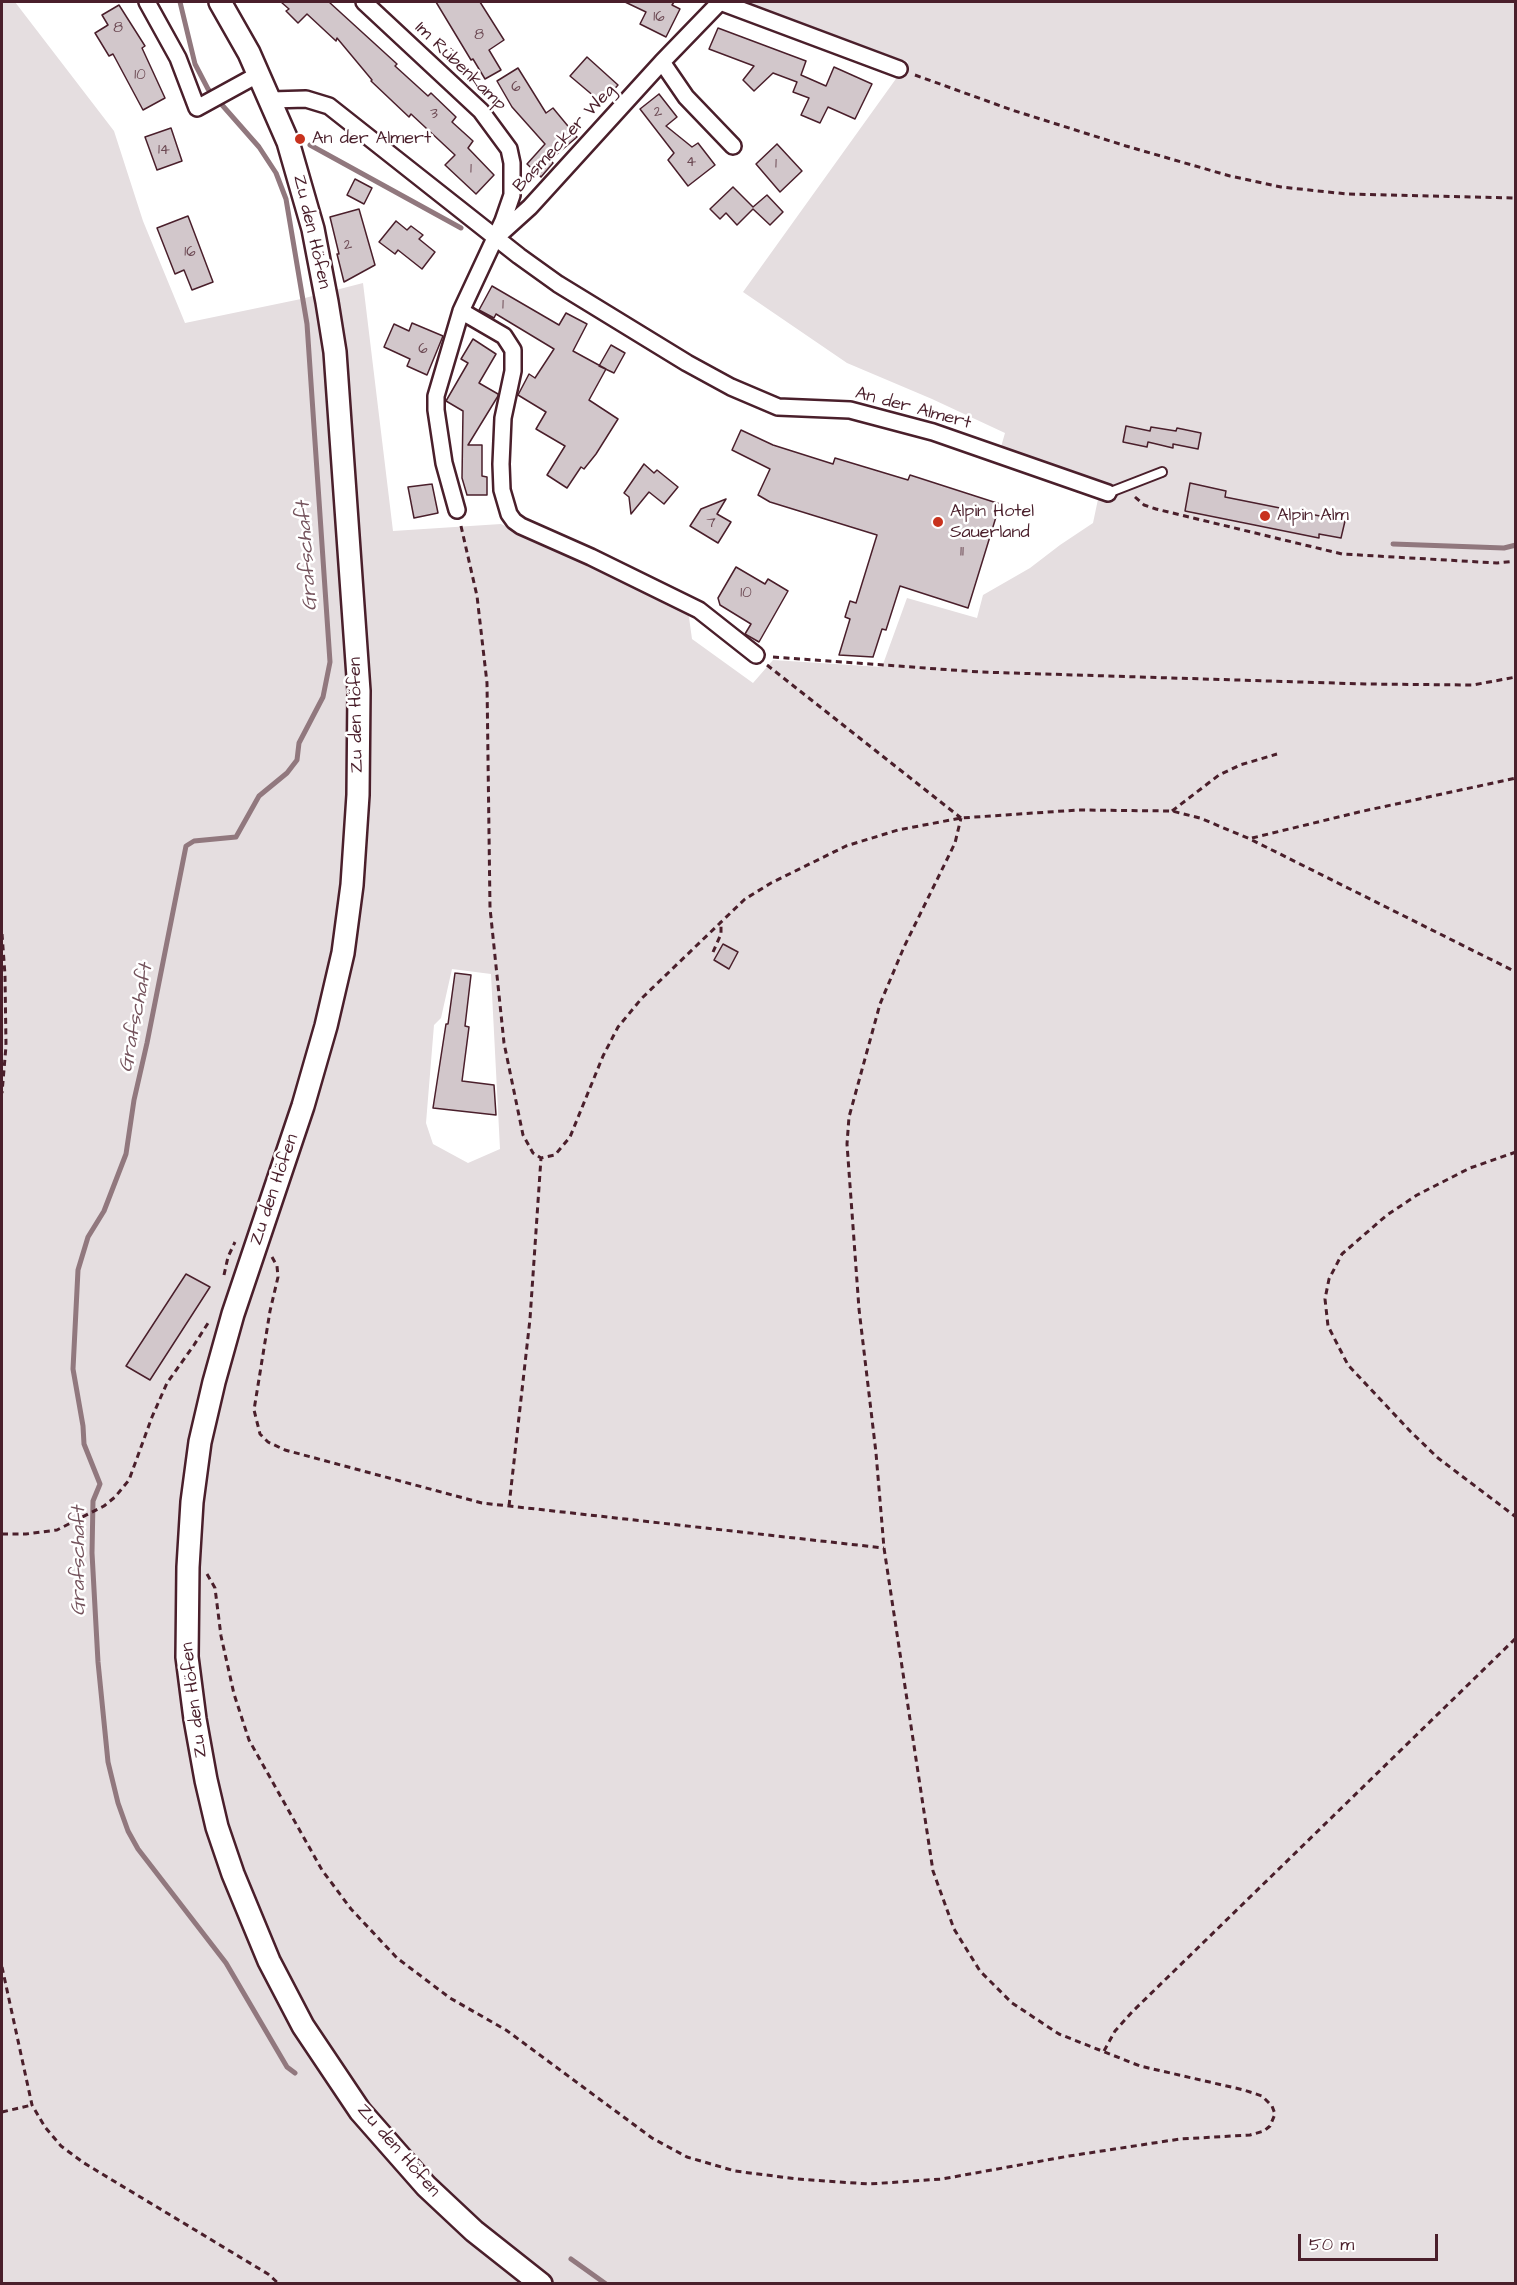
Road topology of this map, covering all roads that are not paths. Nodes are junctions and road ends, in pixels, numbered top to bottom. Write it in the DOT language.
graph roads {
  1 [pos="147,2"];
  2 [pos="220,2"];
  3 [pos="364,2"];
  4 [pos="720,2"];
  5 [pos="662,62"];
  6 [pos="899,69"];
  7 [pos="259,74"];
  8 [pos="271,100"];
  9 [pos="733,146"];
  10 [pos="494,239"];
  11 [pos="461,311"];
  12 [pos="1162,472"];
  13 [pos="1108,493"];
  14 [pos="457,510"];
  15 [pos="756,656"];
  16 [pos="541,2283"];
  1 -- 7 [label="street"];
  2 -- 7 [label="street, Zu den Höfen"];
  3 -- 10 [label="street, Im Rübenkamp"];
  4 -- 5 [label="street, Basmecker Weg"];
  4 -- 6 [label="street"];
  5 -- 9 [label="street"];
  5 -- 10 [label="street, Basmecker Weg"];
  7 -- 8 [label="street, Zu den Höfen"];
  8 -- 10 [label="street, An der Almert"];
  8 -- 16 [label="street, Zu den Höfen"];
  10 -- 11 [label="street"];
  10 -- 13 [label="street, An der Almert"];
  11 -- 14 [label="street"];
  11 -- 15 [label="street"];
  12 -- 13 [label="lane"];
}
